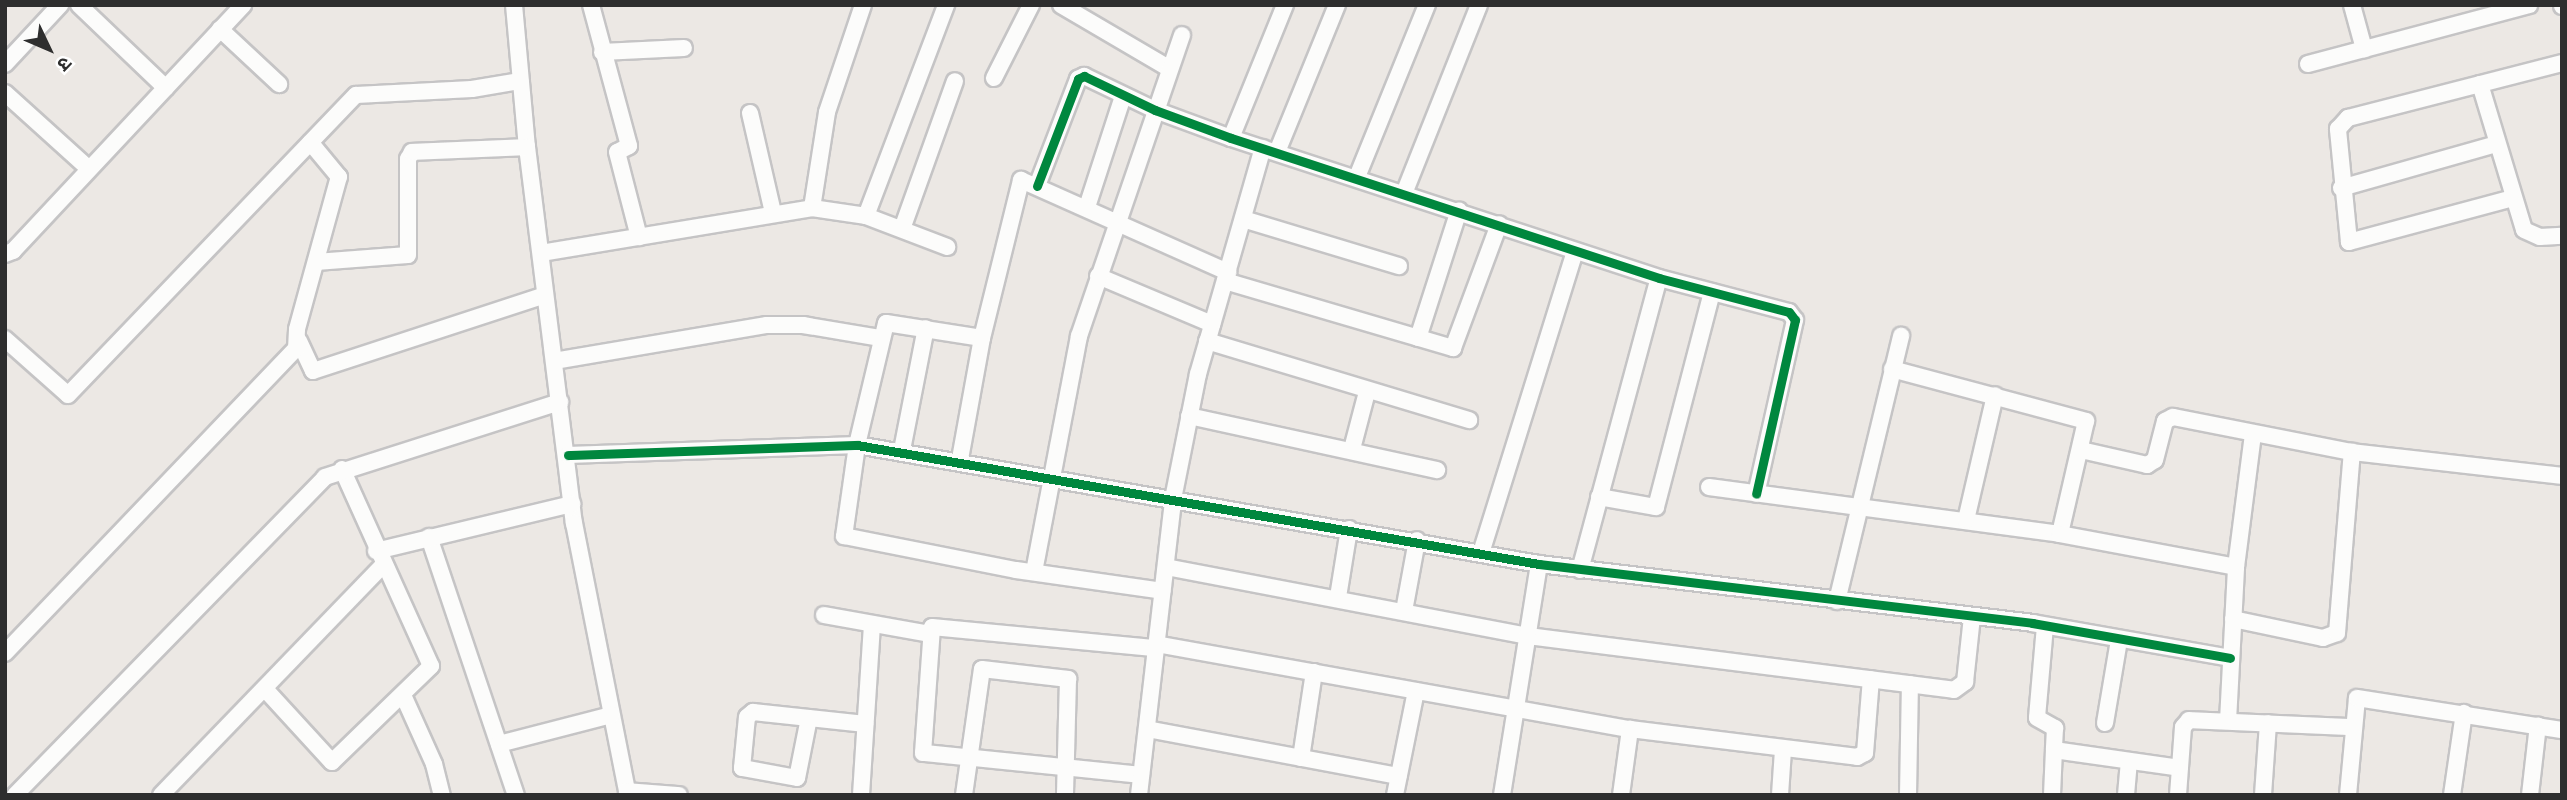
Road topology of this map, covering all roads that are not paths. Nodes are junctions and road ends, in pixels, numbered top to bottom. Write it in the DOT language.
graph roads {
  1 [pos="60,5"];
  2 [pos="79,5"];
  3 [pos="243,5"];
  4 [pos="514,5"];
  5 [pos="591,5"];
  6 [pos="863,5"];
  7 [pos="946,5"];
  8 [pos="1031,5"];
  9 [pos="1061,5"];
  10 [pos="1285,5"];
  11 [pos="1337,5"];
  12 [pos="1427,5"];
  13 [pos="1479,5"];
  14 [pos="2352,5"];
  15 [pos="2529,5"];
  16 [pos="220,29"];
  17 [pos="1182,35"];
  18 [pos="684,48"];
  19 [pos="2364,48"];
  20 [pos="602,52"];
  21 [pos="2562,62"];
  22 [pos="5,64"];
  23 [pos="2308,64"];
  24 [pos="1170,69"];
  25 [pos="994,78"];
  26 [pos="520,81"];
  27 [pos="955,81"];
  28 [pos="279,84"];
  29 [pos="2480,84"];
  30 [pos="166,88"];
  31 [pos="5,93"];
  32 [pos="1123,96"];
  33 [pos="1154,110"];
  34 [pos="750,113"];
  35 [pos="1231,138"];
  36 [pos="310,142"];
  37 [pos="2497,144"];
  38 [pos="527,147"];
  39 [pos="1270,150"];
  40 [pos="89,169"];
  41 [pos="1357,177"];
  42 [pos="1037,186"];
  43 [pos="2341,188"];
  44 [pos="1405,191"];
  45 [pos="2513,198"];
  46 [pos="1087,207"];
  47 [pos="812,208"];
  48 [pos="1459,210"];
  49 [pos="774,213"];
  50 [pos="866,216"];
  51 [pos="1243,219"];
  52 [pos="1116,220"];
  53 [pos="1499,224"];
  54 [pos="902,229"];
  55 [pos="2562,236"];
  56 [pos="639,237"];
  57 [pos="947,247"];
  58 [pos="1575,251"];
  59 [pos="541,253"];
  60 [pos="5,254"];
  61 [pos="316,262"];
  62 [pos="1399,266"];
  63 [pos="1098,276"];
  64 [pos="1226,276"];
  65 [pos="1659,278"];
  66 [pos="1712,292"];
  67 [pos="545,295"];
  68 [pos="1212,324"];
  69 [pos="926,328"];
  70 [pos="1901,336"];
  71 [pos="881,338"];
  72 [pos="982,338"];
  73 [pos="1418,338"];
  74 [pos="5,339"];
  75 [pos="299,341"];
  76 [pos="1207,341"];
  77 [pos="554,361"];
  78 [pos="1892,369"];
  79 [pos="1367,392"];
  80 [pos="1995,395"];
  81 [pos="559,402"];
  82 [pos="1189,416"];
  83 [pos="1469,420"];
  84 [pos="2253,435"];
  85 [pos="858,444"];
  86 [pos="1352,449"];
  87 [pos="902,450"];
  88 [pos="2081,450"];
  89 [pos="2352,452"];
  90 [pos="568,455"];
  91 [pos="960,459"];
  92 [pos="342,470"];
  93 [pos="1437,470"];
  94 [pos="2562,476"];
  95 [pos="1050,477"];
  96 [pos="1709,487"];
  97 [pos="1756,495"];
  98 [pos="1599,498"];
  99 [pos="1173,499"];
  100 [pos="572,504"];
  101 [pos="1857,508"];
  102 [pos="1966,520"];
  103 [pos="1349,528"];
  104 [pos="2060,534"];
  105 [pos="429,537"];
  106 [pos="1417,540"];
  107 [pos="1482,553"];
  108 [pos="380,558"];
  109 [pos="1539,564"];
  110 [pos="1166,567"];
  111 [pos="2236,567"];
  112 [pos="1580,570"];
  113 [pos="1034,572"];
  114 [pos="1163,591"];
  115 [pos="1338,597"];
  116 [pos="1837,601"];
  117 [pos="1404,611"];
  118 [pos="824,615"];
  119 [pos="1972,616"];
  120 [pos="2233,619"];
  121 [pos="872,624"];
  122 [pos="2045,626"];
  123 [pos="932,634"];
  124 [pos="1528,636"];
  125 [pos="2119,640"];
  126 [pos="1156,646"];
  127 [pos="5,653"];
  128 [pos="2230,658"];
  129 [pos="1314,672"];
  130 [pos="1871,679"];
  131 [pos="1910,684"];
  132 [pos="265,689"];
  133 [pos="1416,691"];
  134 [pos="403,695"];
  135 [pos="1518,707"];
  136 [pos="2464,713"];
  137 [pos="611,715"];
  138 [pos="809,718"];
  139 [pos="2228,721"];
  140 [pos="2105,723"];
  141 [pos="2268,723"];
  142 [pos="865,724"];
  143 [pos="2538,725"];
  144 [pos="2353,727"];
  145 [pos="1147,729"];
  146 [pos="1630,729"];
  147 [pos="2562,730"];
  148 [pos="499,744"];
  149 [pos="1783,750"];
  150 [pos="2054,750"];
  151 [pos="966,758"];
  152 [pos="1301,758"];
  153 [pos="2129,763"];
  154 [pos="1065,767"];
  155 [pos="2180,768"];
  156 [pos="1141,775"];
  157 [pos="1399,776"];
  158 [pos="627,793"];
  159 [pos="15,795"];
  160 [pos="161,795"];
  161 [pos="442,795"];
  162 [pos="516,795"];
  163 [pos="679,795"];
  164 [pos="861,795"];
  165 [pos="964,795"];
  166 [pos="1065,795"];
  167 [pos="1139,795"];
  168 [pos="1395,795"];
  169 [pos="1502,795"];
  170 [pos="1621,795"];
  171 [pos="1780,795"];
  172 [pos="1908,795"];
  173 [pos="2052,795"];
  174 [pos="2126,795"];
  175 [pos="2178,795"];
  176 [pos="2263,795"];
  177 [pos="2348,795"];
  178 [pos="2452,795"];
  179 [pos="2530,795"];
  1 -- 22 [label="street"];
  2 -- 30 [label="street"];
  3 -- 16 [label="street"];
  4 -- 26 [label="street"];
  5 -- 20 [label="street"];
  6 -- 47 [label="street"];
  7 -- 50 [label="street"];
  8 -- 25 [label="street"];
  9 -- 24 [label="street"];
  10 -- 35 [label="street"];
  11 -- 39 [label="street"];
  12 -- 41 [label="street"];
  13 -- 44 [label="street"];
  14 -- 19 [label="street"];
  15 -- 19 [label="street"];
  16 -- 28 [label="street"];
  16 -- 30 [label="street"];
  17 -- 24 [label="street"];
  18 -- 20 [label="street"];
  19 -- 23 [label="street"];
  20 -- 56 [label="street"];
  21 -- 29 [label="street"];
  24 -- 33 [label="street"];
  26 -- 36 [label="street"];
  26 -- 38 [label="street"];
  27 -- 54 [label="street"];
  29 -- 37 [label="street"];
  29 -- 43 [label="street"];
  30 -- 40 [label="street"];
  31 -- 40 [label="street"];
  32 -- 33 [label="street"];
  32 -- 42 [label="street"];
  32 -- 46 [label="street"];
  33 -- 35 [label="street"];
  33 -- 52 [label="street"];
  34 -- 49 [label="street"];
  35 -- 39 [label="street"];
  36 -- 61 [label="street"];
  36 -- 74 [label="street"];
  37 -- 43 [label="street"];
  37 -- 45 [label="street"];
  38 -- 59 [label="street"];
  38 -- 61 [label="street"];
  39 -- 41 [label="street"];
  39 -- 51 [label="street"];
  40 -- 60 [label="street"];
  41 -- 44 [label="street"];
  42 -- 46 [label="street"];
  42 -- 72 [label="street"];
  43 -- 45 [label="street"];
  44 -- 48 [label="street"];
  45 -- 55 [label="street"];
  46 -- 52 [label="street"];
  47 -- 49 [label="street"];
  47 -- 50 [label="street"];
  48 -- 53 [label="street"];
  48 -- 73 [label="street"];
  49 -- 56 [label="street"];
  50 -- 54 [label="street"];
  51 -- 62 [label="street"];
  51 -- 64 [label="street"];
  52 -- 63 [label="street"];
  52 -- 64 [label="street"];
  53 -- 58 [label="street"];
  53 -- 73 [label="street"];
  54 -- 57 [label="street"];
  56 -- 59 [label="street"];
  58 -- 65 [label="street"];
  58 -- 107 [label="street"];
  59 -- 67 [label="street"];
  61 -- 75 [label="street"];
  63 -- 68 [label="street"];
  63 -- 95 [label="street"];
  64 -- 68 [label="street"];
  64 -- 73 [label="street"];
  65 -- 66 [label="street"];
  65 -- 98 [label="street"];
  66 -- 97 [label="street"];
  66 -- 98 [label="street"];
  67 -- 75 [label="street"];
  67 -- 77 [label="street"];
  68 -- 76 [label="street"];
  69 -- 71 [label="street"];
  69 -- 72 [label="street"];
  69 -- 87 [label="street"];
  70 -- 78 [label="street"];
  71 -- 77 [label="street"];
  71 -- 85 [label="street"];
  72 -- 91 [label="street"];
  75 -- 127 [label="street"];
  76 -- 79 [label="street"];
  76 -- 82 [label="street"];
  77 -- 81 [label="street"];
  78 -- 80 [label="street"];
  78 -- 101 [label="street"];
  79 -- 83 [label="street"];
  79 -- 86 [label="street"];
  80 -- 88 [label="street"];
  80 -- 102 [label="street"];
  81 -- 90 [label="street"];
  81 -- 92 [label="street"];
  82 -- 86 [label="street"];
  82 -- 99 [label="street"];
  84 -- 88 [label="street"];
  84 -- 89 [label="street"];
  84 -- 111 [label="street"];
  85 -- 87 [label="street"];
  85 -- 90 [label="street"];
  85 -- 113 [label="street"];
  86 -- 93 [label="street"];
  87 -- 91 [label="street"];
  88 -- 104 [label="street"];
  89 -- 94 [label="street"];
  89 -- 120 [label="street"];
  90 -- 100 [label="street"];
  91 -- 95 [label="street"];
  92 -- 108 [label="street"];
  92 -- 159 [label="street"];
  95 -- 99 [label="street"];
  95 -- 113 [label="street"];
  96 -- 97 [label="street"];
  97 -- 101 [label="street"];
  98 -- 112 [label="street"];
  99 -- 103 [label="street"];
  99 -- 110 [label="street"];
  100 -- 105 [label="street"];
  100 -- 137 [label="street"];
  101 -- 102 [label="street"];
  101 -- 116 [label="street"];
  102 -- 104 [label="street"];
  103 -- 106 [label="street"];
  103 -- 115 [label="street"];
  104 -- 111 [label="street"];
  105 -- 108 [label="street"];
  105 -- 148 [label="street"];
  106 -- 107 [label="street"];
  106 -- 117 [label="street"];
  107 -- 109 [label="street"];
  108 -- 132 [label="street"];
  108 -- 134 [label="street"];
  109 -- 112 [label="street"];
  109 -- 124 [label="street"];
  110 -- 114 [label="street"];
  110 -- 115 [label="street"];
  111 -- 120 [label="street"];
  112 -- 116 [label="street"];
  113 -- 114 [label="street"];
  114 -- 126 [label="street"];
  115 -- 117 [label="street"];
  116 -- 119 [label="street"];
  117 -- 124 [label="street"];
  118 -- 121 [label="street"];
  119 -- 122 [label="street"];
  119 -- 131 [label="street"];
  120 -- 128 [label="street"];
  121 -- 123 [label="street"];
  121 -- 142 [label="street"];
  122 -- 125 [label="street"];
  122 -- 150 [label="street"];
  123 -- 126 [label="street"];
  123 -- 151 [label="street"];
  124 -- 130 [label="street"];
  124 -- 135 [label="street"];
  125 -- 128 [label="street"];
  125 -- 140 [label="street"];
  126 -- 129 [label="street"];
  126 -- 145 [label="street"];
  128 -- 139 [label="street"];
  129 -- 133 [label="street"];
  129 -- 152 [label="street"];
  130 -- 131 [label="street"];
  130 -- 149 [label="street"];
  131 -- 172 [label="street"];
  132 -- 134 [label="street"];
  132 -- 160 [label="street"];
  133 -- 135 [label="street"];
  133 -- 157 [label="street"];
  134 -- 161 [label="street"];
  135 -- 146 [label="street"];
  135 -- 169 [label="street"];
  136 -- 143 [label="street"];
  136 -- 144 [label="street"];
  136 -- 178 [label="street"];
  137 -- 148 [label="street"];
  137 -- 158 [label="street"];
  138 -- 138 [label="street"];
  138 -- 142 [label="street"];
  139 -- 141 [label="street"];
  139 -- 155 [label="street"];
  141 -- 144 [label="street"];
  141 -- 176 [label="street"];
  142 -- 164 [label="street"];
  143 -- 147 [label="street"];
  143 -- 179 [label="street"];
  144 -- 177 [label="street"];
  145 -- 152 [label="street"];
  145 -- 156 [label="street"];
  146 -- 149 [label="street"];
  146 -- 170 [label="street"];
  148 -- 162 [label="street"];
  149 -- 171 [label="street"];
  150 -- 153 [label="street"];
  150 -- 173 [label="street"];
  151 -- 154 [label="street"];
  151 -- 154 [label="street"];
  151 -- 165 [label="street"];
  152 -- 157 [label="street"];
  153 -- 155 [label="street"];
  153 -- 174 [label="street"];
  154 -- 156 [label="street"];
  154 -- 166 [label="street"];
  155 -- 175 [label="street"];
  156 -- 167 [label="street"];
  157 -- 168 [label="street"];
  158 -- 163 [label="street"];
}
